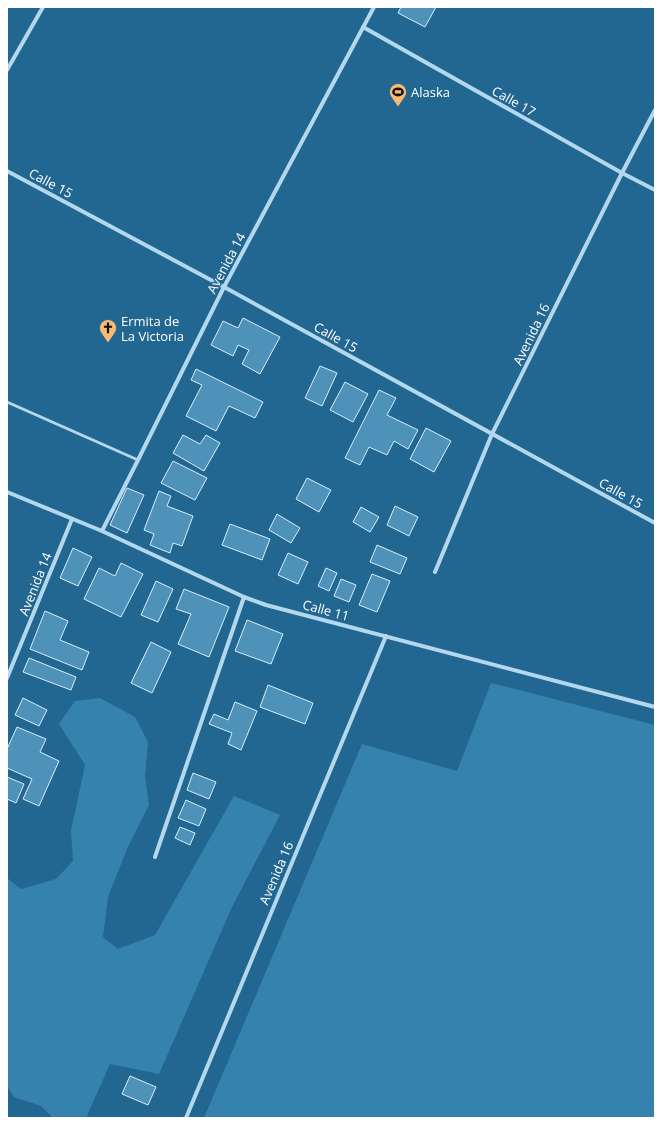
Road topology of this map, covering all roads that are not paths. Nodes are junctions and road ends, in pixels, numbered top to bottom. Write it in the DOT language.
graph roads {
  1 [pos="43,7"];
  2 [pos="374,7"];
  3 [pos="363,27"];
  4 [pos="7,70"];
  5 [pos="655,110"];
  6 [pos="7,171"];
  7 [pos="622,173"];
  8 [pos="655,190"];
  9 [pos="224,287"];
  10 [pos="7,402"];
  11 [pos="492,434"];
  12 [pos="138,460"];
  13 [pos="7,492"];
  14 [pos="72,519"];
  15 [pos="655,523"];
  16 [pos="102,531"];
  17 [pos="435,572"];
  18 [pos="244,597"];
  19 [pos="386,636"];
  20 [pos="7,678"];
  21 [pos="655,707"];
  22 [pos="155,857"];
  23 [pos="186,1118"];
  1 -- 4 [label="street"];
  2 -- 3 [label="street, Avenida 14"];
  3 -- 7 [label="street, Calle 17"];
  3 -- 9 [label="street, Avenida 14"];
  5 -- 7 [label="street, Avenida 16"];
  6 -- 9 [label="street, Calle 15"];
  7 -- 8 [label="street, Calle 17"];
  7 -- 11 [label="street, Avenida 16"];
  9 -- 11 [label="street, Calle 15"];
  9 -- 12 [label="street, Avenida 14"];
  10 -- 12 [label="lane"];
  11 -- 15 [label="street, Calle 15"];
  11 -- 17 [label="street, Avenida 16"];
  12 -- 16 [label="street, Avenida 14"];
  13 -- 14 [label="street, Calle 11"];
  14 -- 16 [label="street, Calle 11"];
  14 -- 20 [label="street, Avenida 14"];
  16 -- 18 [label="street, Calle 11"];
  18 -- 19 [label="street, Calle 11"];
  18 -- 22 [label="street"];
  19 -- 21 [label="street, Calle 11"];
  19 -- 23 [label="street, Avenida 16"];
}
